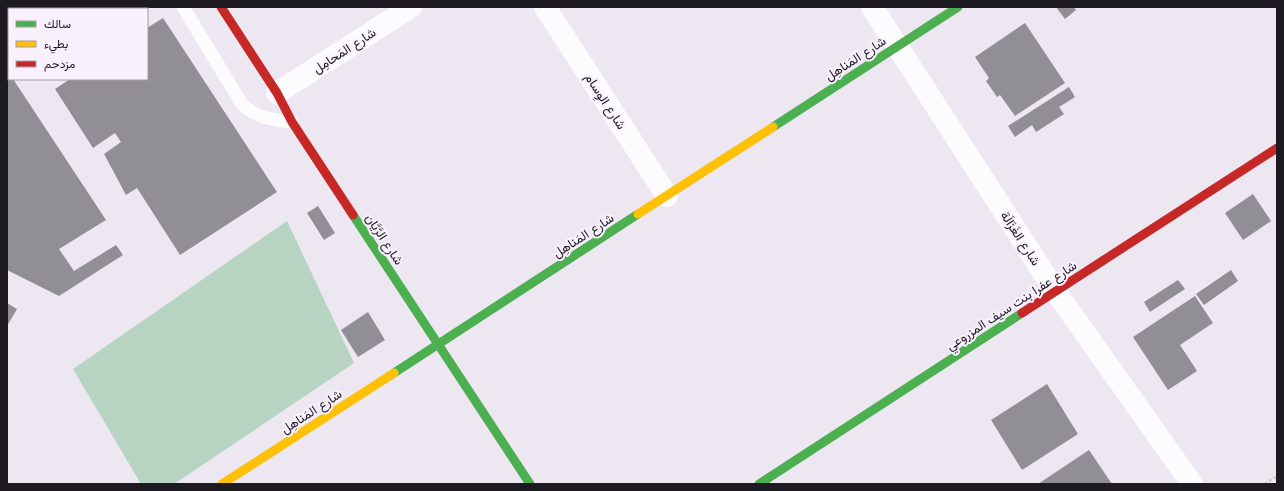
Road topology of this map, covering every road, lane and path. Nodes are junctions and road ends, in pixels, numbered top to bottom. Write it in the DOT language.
graph roads {
  1 [pos="183,7"];
  2 [pos="221,7"];
  3 [pos="411,7"];
  4 [pos="545,7"];
  5 [pos="872,7"];
  6 [pos="958,7"];
  7 [pos="898,46"];
  8 [pos="277,93"];
  9 [pos="292,122"];
  10 [pos="1277,148"];
  11 [pos="667,196"];
  12 [pos="1056,292"];
  13 [pos="439,344"];
  14 [pos="1277,476"];
  15 [pos="222,484"];
  16 [pos="530,484"];
  17 [pos="759,484"];
  18 [pos="1192,484"];
  19 [pos="1265,484"];
  1 -- 9 [label="lane"];
  2 -- 8 [label="street, شارع الرَّيَّان"];
  3 -- 8 [label="street, شارع المَحامِل"];
  4 -- 11 [label="street, شارع الوِسام"];
  5 -- 7 [label="street, شارع الغَزَالَة"];
  6 -- 7 [label="street, شارع المَناهِل"];
  7 -- 11 [label="street, شارع المَناهِل"];
  7 -- 12 [label="street, شارع الغَزَالَة"];
  8 -- 9 [label="street, شارع الرَّيَّان"];
  9 -- 13 [label="street, شارع الرَّيَّان"];
  10 -- 12 [label="street, شارع عفرا بنت سيف المزروعي"];
  11 -- 13 [label="street, شارع المَناهِل"];
  12 -- 17 [label="street, شارع عفرا بنت سيف المزروعي"];
  12 -- 18 [label="street, شارع الغَزَالَة"];
  13 -- 15 [label="street, شارع المَناهِل"];
  13 -- 16 [label="street, شارع الرَّيَّان"];
  14 -- 19 [label="path"];
}
